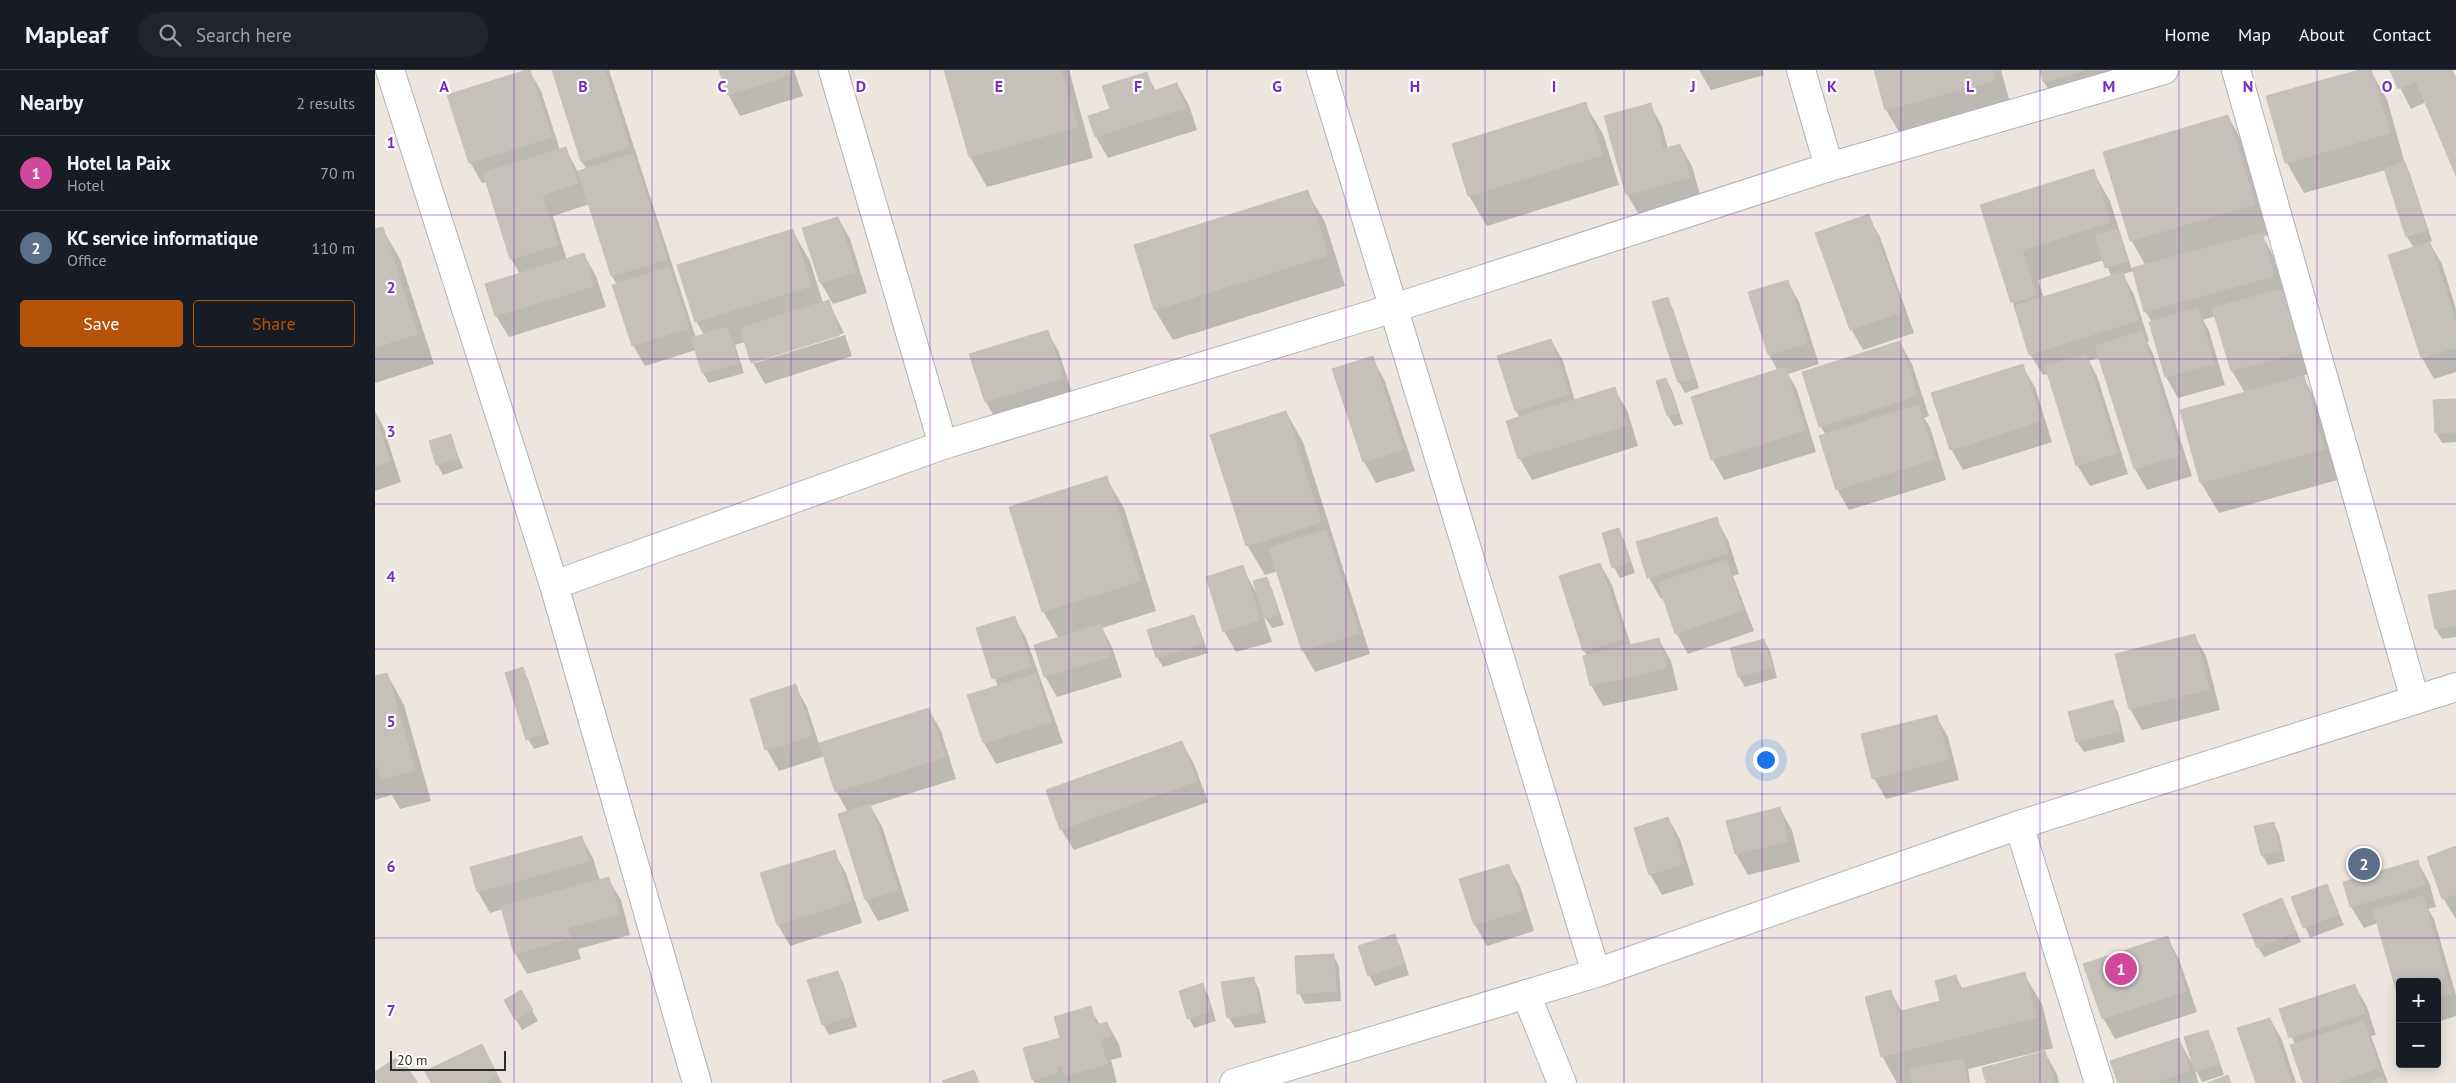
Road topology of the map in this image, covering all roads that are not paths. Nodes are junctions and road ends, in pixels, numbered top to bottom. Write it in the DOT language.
graph roads {
  1 [pos="390,70"];
  2 [pos="833,70"];
  3 [pos="1321,70"];
  4 [pos="1801,70"];
  5 [pos="2164,70"];
  6 [pos="2236,70"];
  7 [pos="1829,167"];
  8 [pos="1394,308"];
  9 [pos="943,445"];
  10 [pos="554,585"];
  11 [pos="2456,687"];
  12 [pos="2415,700"];
  13 [pos="2019,825"];
  14 [pos="1596,973"];
  15 [pos="1526,994"];
  16 [pos="697,1083"];
  17 [pos="1234,1083"];
  18 [pos="1562,1083"];
  19 [pos="2099,1083"];
  1 -- 10 [label="street"];
  2 -- 9 [label="street"];
  3 -- 8 [label="street"];
  4 -- 7 [label="street"];
  5 -- 7 [label="street"];
  6 -- 12 [label="street"];
  7 -- 8 [label="street"];
  8 -- 9 [label="street"];
  8 -- 14 [label="street"];
  9 -- 10 [label="street"];
  10 -- 16 [label="street"];
  11 -- 12 [label="street"];
  12 -- 13 [label="street"];
  13 -- 14 [label="street"];
  13 -- 19 [label="street"];
  14 -- 15 [label="street"];
  15 -- 17 [label="street"];
  15 -- 18 [label="street"];
}
